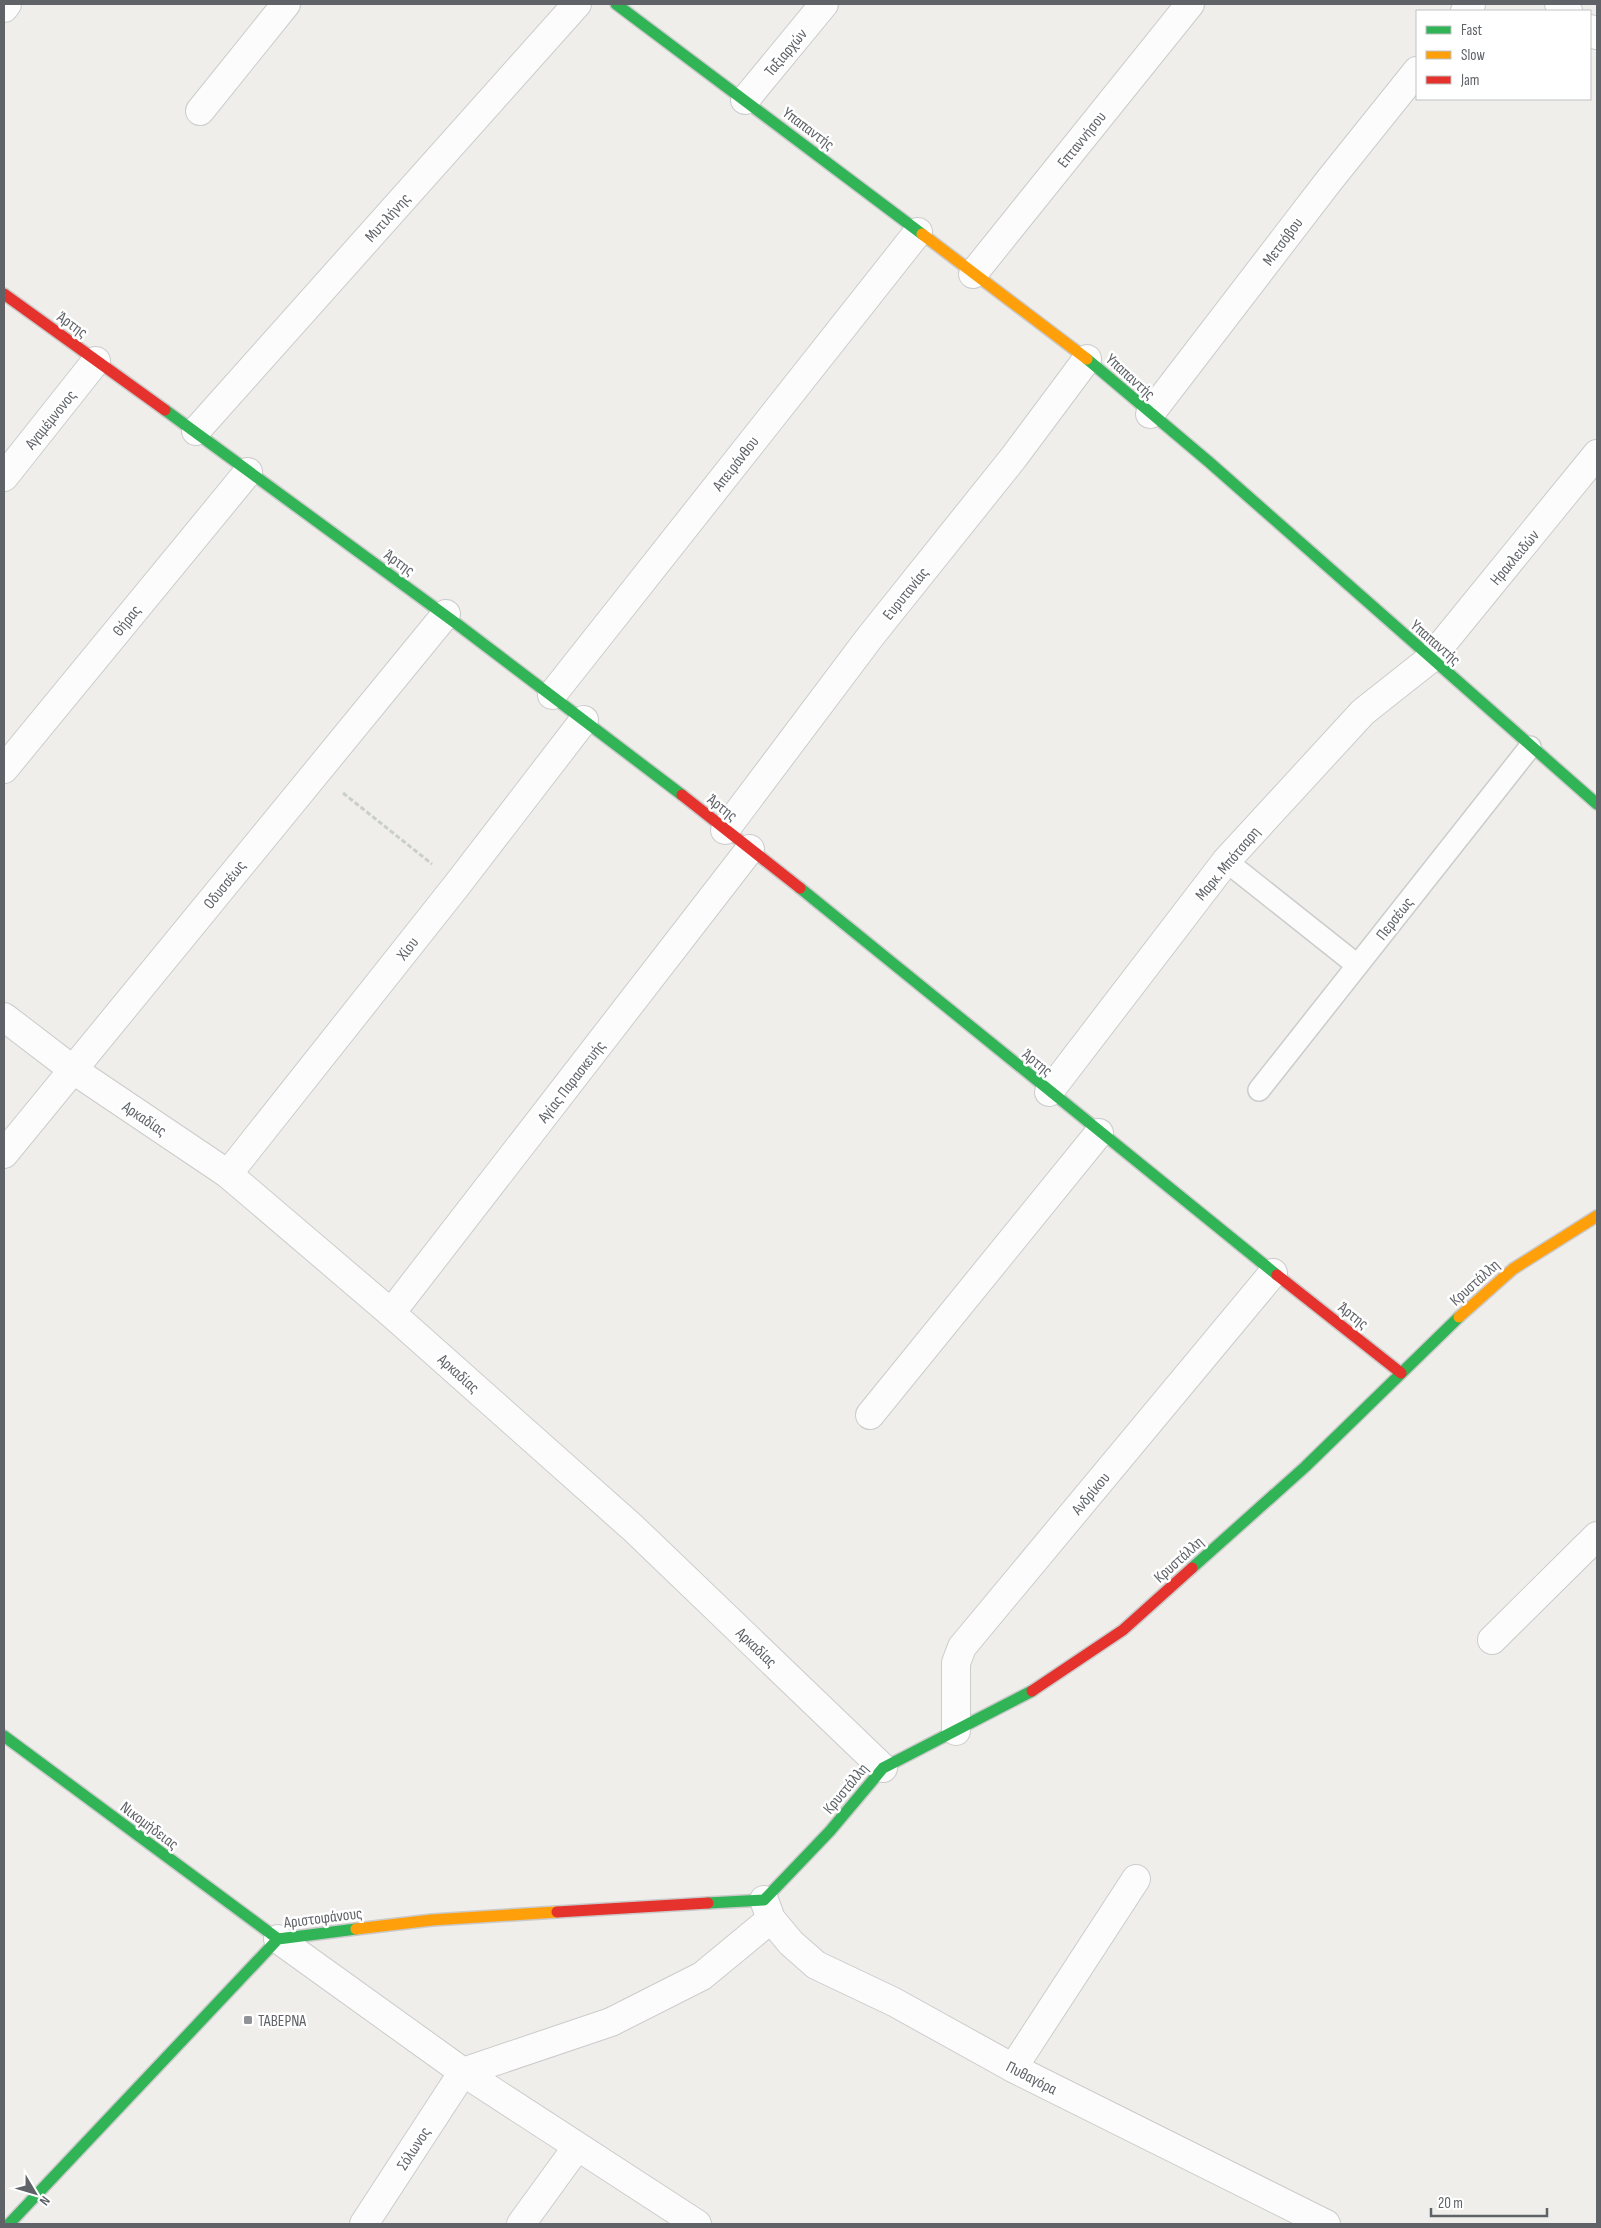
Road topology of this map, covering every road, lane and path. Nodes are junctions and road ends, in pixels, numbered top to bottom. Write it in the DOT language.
graph roads {
  1 [pos="7,4"];
  2 [pos="286,4"];
  3 [pos="577,4"];
  4 [pos="616,4"];
  5 [pos="824,4"];
  6 [pos="1190,4"];
  7 [pos="4,8"];
  8 [pos="1416,72"];
  9 [pos="745,100"];
  10 [pos="200,111"];
  11 [pos="918,232"];
  12 [pos="973,274"];
  13 [pos="4,294"];
  14 [pos="1087,359"];
  15 [pos="96,361"];
  16 [pos="1150,414"];
  17 [pos="196,431"];
  18 [pos="1597,454"];
  19 [pos="248,472"];
  20 [pos="4,477"];
  21 [pos="446,614"];
  22 [pos="1430,658"];
  23 [pos="552,695"];
  24 [pos="584,720"];
  25 [pos="1530,747"];
  26 [pos="4,769"];
  27 [pos="316,772"];
  28 [pos="1597,804"];
  29 [pos="725,830"];
  30 [pos="750,849"];
  31 [pos="1226,861"];
  32 [pos="458,885"];
  33 [pos="1358,965"];
  34 [pos="4,1017"];
  35 [pos="72,1069"];
  36 [pos="1258,1090"];
  37 [pos="1049,1092"];
  38 [pos="1099,1133"];
  39 [pos="4,1154"];
  40 [pos="228,1174"];
  41 [pos="1597,1216"];
  42 [pos="1272,1273"];
  43 [pos="391,1313"];
  44 [pos="1401,1373"];
  45 [pos="870,1415"];
  46 [pos="1597,1536"];
  47 [pos="1492,1640"];
  48 [pos="956,1731"];
  49 [pos="4,1736"];
  50 [pos="883,1768"];
  51 [pos="1136,1879"];
  52 [pos="767,1909"];
  53 [pos="278,1939"];
  54 [pos="1013,2068"];
  55 [pos="463,2072"];
  56 [pos="577,2147"];
  57 [pos="9,2224"];
  58 [pos="364,2224"];
  59 [pos="521,2224"];
  60 [pos="697,2224"];
  61 [pos="1326,2224"];
  1 -- 7 [label="street"];
  2 -- 10 [label="street"];
  3 -- 17 [label="street, Μυτιλήνης"];
  4 -- 9 [label="street, Υπαπαντής"];
  5 -- 9 [label="street, Ταξιαρχών"];
  6 -- 12 [label="street, Επταννήσου"];
  8 -- 16 [label="street, Μετσόβου"];
  9 -- 11 [label="street, Υπαπαντής"];
  11 -- 12 [label="street, Υπαπαντής"];
  11 -- 23 [label="street, Απειράνθου"];
  12 -- 14 [label="street, Υπαπαντής"];
  13 -- 15 [label="street, Άρτης"];
  14 -- 16 [label="street, Υπαπαντής"];
  14 -- 29 [label="street, Ευρυτανίας"];
  15 -- 17 [label="street, Άρτης"];
  15 -- 20 [label="street, Αγαμέμνονος"];
  16 -- 22 [label="street, Υπαπαντής"];
  17 -- 19 [label="street, Άρτης"];
  18 -- 22 [label="street, Ηρακλειδών"];
  19 -- 21 [label="street, Άρτης"];
  19 -- 26 [label="street, Θήρας"];
  21 -- 23 [label="street, Άρτης"];
  21 -- 27 [label="street, Οδυσσέως"];
  22 -- 25 [label="street, Υπαπαντής"];
  22 -- 31 [label="street, Μαρκ. Μπότσαρη"];
  23 -- 24 [label="street, Άρτης"];
  24 -- 29 [label="street, Άρτης"];
  24 -- 32 [label="street, Χίου"];
  25 -- 28 [label="street, Υπαπαντής"];
  25 -- 33 [label="lane, Περσέως"];
  27 -- 32 [label="path"];
  27 -- 35 [label="street, Οδυσσέως"];
  29 -- 30 [label="street, Άρτης"];
  30 -- 37 [label="street, Άρτης"];
  30 -- 43 [label="street, Αγίας Παρασκευής"];
  31 -- 33 [label="lane"];
  31 -- 37 [label="street, Μαρκ. Μπότσαρη"];
  32 -- 40 [label="street, Χίου"];
  33 -- 36 [label="lane, Περσέως"];
  34 -- 35 [label="street, Αρκαδίας"];
  35 -- 39 [label="street, Οδυσσέως"];
  35 -- 40 [label="street, Αρκαδίας"];
  37 -- 38 [label="street, Άρτης"];
  38 -- 42 [label="street, Άρτης"];
  38 -- 45 [label="street"];
  40 -- 43 [label="street, Αρκαδίας"];
  41 -- 44 [label="street, Κρυστάλλη"];
  42 -- 44 [label="street, Άρτης"];
  42 -- 48 [label="street, Ανδρίκου"];
  43 -- 50 [label="street, Αρκαδίας"];
  44 -- 48 [label="street, Κρυστάλλη"];
  46 -- 47 [label="street"];
  48 -- 50 [label="street, Κρυστάλλη"];
  49 -- 53 [label="street, Νικομήδειας"];
  50 -- 52 [label="street, Κρυστάλλη"];
  51 -- 54 [label="street"];
  52 -- 53 [label="street, Αριστοφάνους"];
  52 -- 54 [label="street, Πυθαγόρα"];
  52 -- 55 [label="street"];
  53 -- 55 [label="street"];
  53 -- 57 [label="street, Αριστοφάνους"];
  54 -- 61 [label="street, Πυθαγόρα"];
  55 -- 56 [label="street"];
  55 -- 58 [label="street, Σόλωνος"];
  56 -- 59 [label="street"];
  56 -- 60 [label="street"];
}
